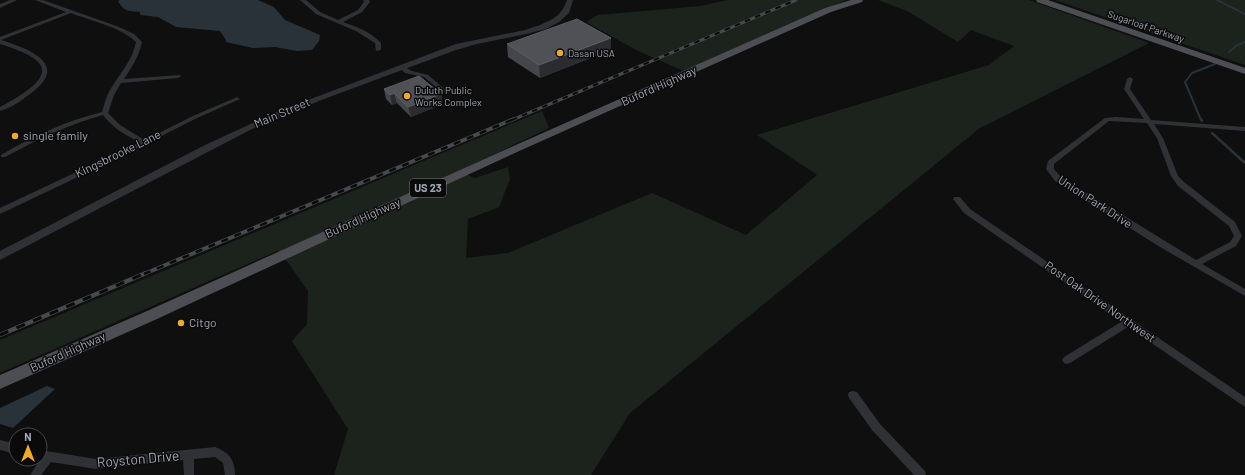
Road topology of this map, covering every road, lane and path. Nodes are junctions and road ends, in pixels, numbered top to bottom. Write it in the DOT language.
graph roads {
  1 [pos="14,0"];
  2 [pos="38,0"];
  3 [pos="303,0"];
  4 [pos="366,0"];
  5 [pos="570,0"];
  6 [pos="859,0"];
  7 [pos="1040,0"];
  8 [pos="1060,0"];
  9 [pos="0,6"];
  10 [pos="70,12"];
  11 [pos="340,21"];
  12 [pos="0,40"];
  13 [pos="378,50"];
  14 [pos="1245,63"];
  15 [pos="401,67"];
  16 [pos="1245,71"];
  17 [pos="178,76"];
  18 [pos="1130,79"];
  19 [pos="120,81"];
  20 [pos="444,91"];
  21 [pos="237,99"];
  22 [pos="0,109"];
  23 [pos="105,113"];
  24 [pos="1149,121"];
  25 [pos="1245,129"];
  26 [pos="145,142"];
  27 [pos="3,156"];
  28 [pos="958,199"];
  29 [pos="0,211"];
  30 [pos="0,256"];
  31 [pos="1196,264"];
  32 [pos="1245,293"];
  33 [pos="1129,322"];
  34 [pos="1067,360"];
  35 [pos="0,382"];
  36 [pos="852,395"];
  37 [pos="1245,403"];
  38 [pos="188,455"];
  39 [pos="48,457"];
  40 [pos="189,475"];
  41 [pos="230,475"];
  42 [pos="921,475"];
  1 -- 9 [label="street"];
  2 -- 10 [label="street"];
  3 -- 11 [label="street"];
  4 -- 11 [label="street"];
  5 -- 15 [label="street, Main Street"];
  6 -- 35 [label="main road, Buford Highway / US 23"];
  7 -- 16 [label="main road, Sugarloaf Parkway"];
  8 -- 14 [label="main road, Sugarloaf Parkway"];
  10 -- 12 [label="street"];
  10 -- 19 [label="street"];
  11 -- 13 [label="street"];
  12 -- 22 [label="street"];
  15 -- 20 [label="street"];
  15 -- 30 [label="street, Main Street"];
  17 -- 19 [label="street"];
  18 -- 24 [label="street"];
  19 -- 23 [label="street"];
  21 -- 26 [label="street, Kingsbrooke Lane"];
  23 -- 26 [label="street"];
  23 -- 27 [label="street"];
  24 -- 25 [label="street, Union Park Drive"];
  24 -- 31 [label="street"];
  24 -- 31 [label="street, Union Park Drive"];
  26 -- 29 [label="street, Kingsbrooke Lane"];
  28 -- 33 [label="street, Post Oak Drive Northwest"];
  31 -- 32 [label="street, Union Park Drive"];
  33 -- 34 [label="street"];
  33 -- 37 [label="street, Post Oak Drive Northwest"];
  36 -- 42 [label="street"];
  38 -- 39 [label="street, Royston Drive"];
  38 -- 40 [label="street, Royston Drive"];
  38 -- 41 [label="street, Royston Drive"];
}
